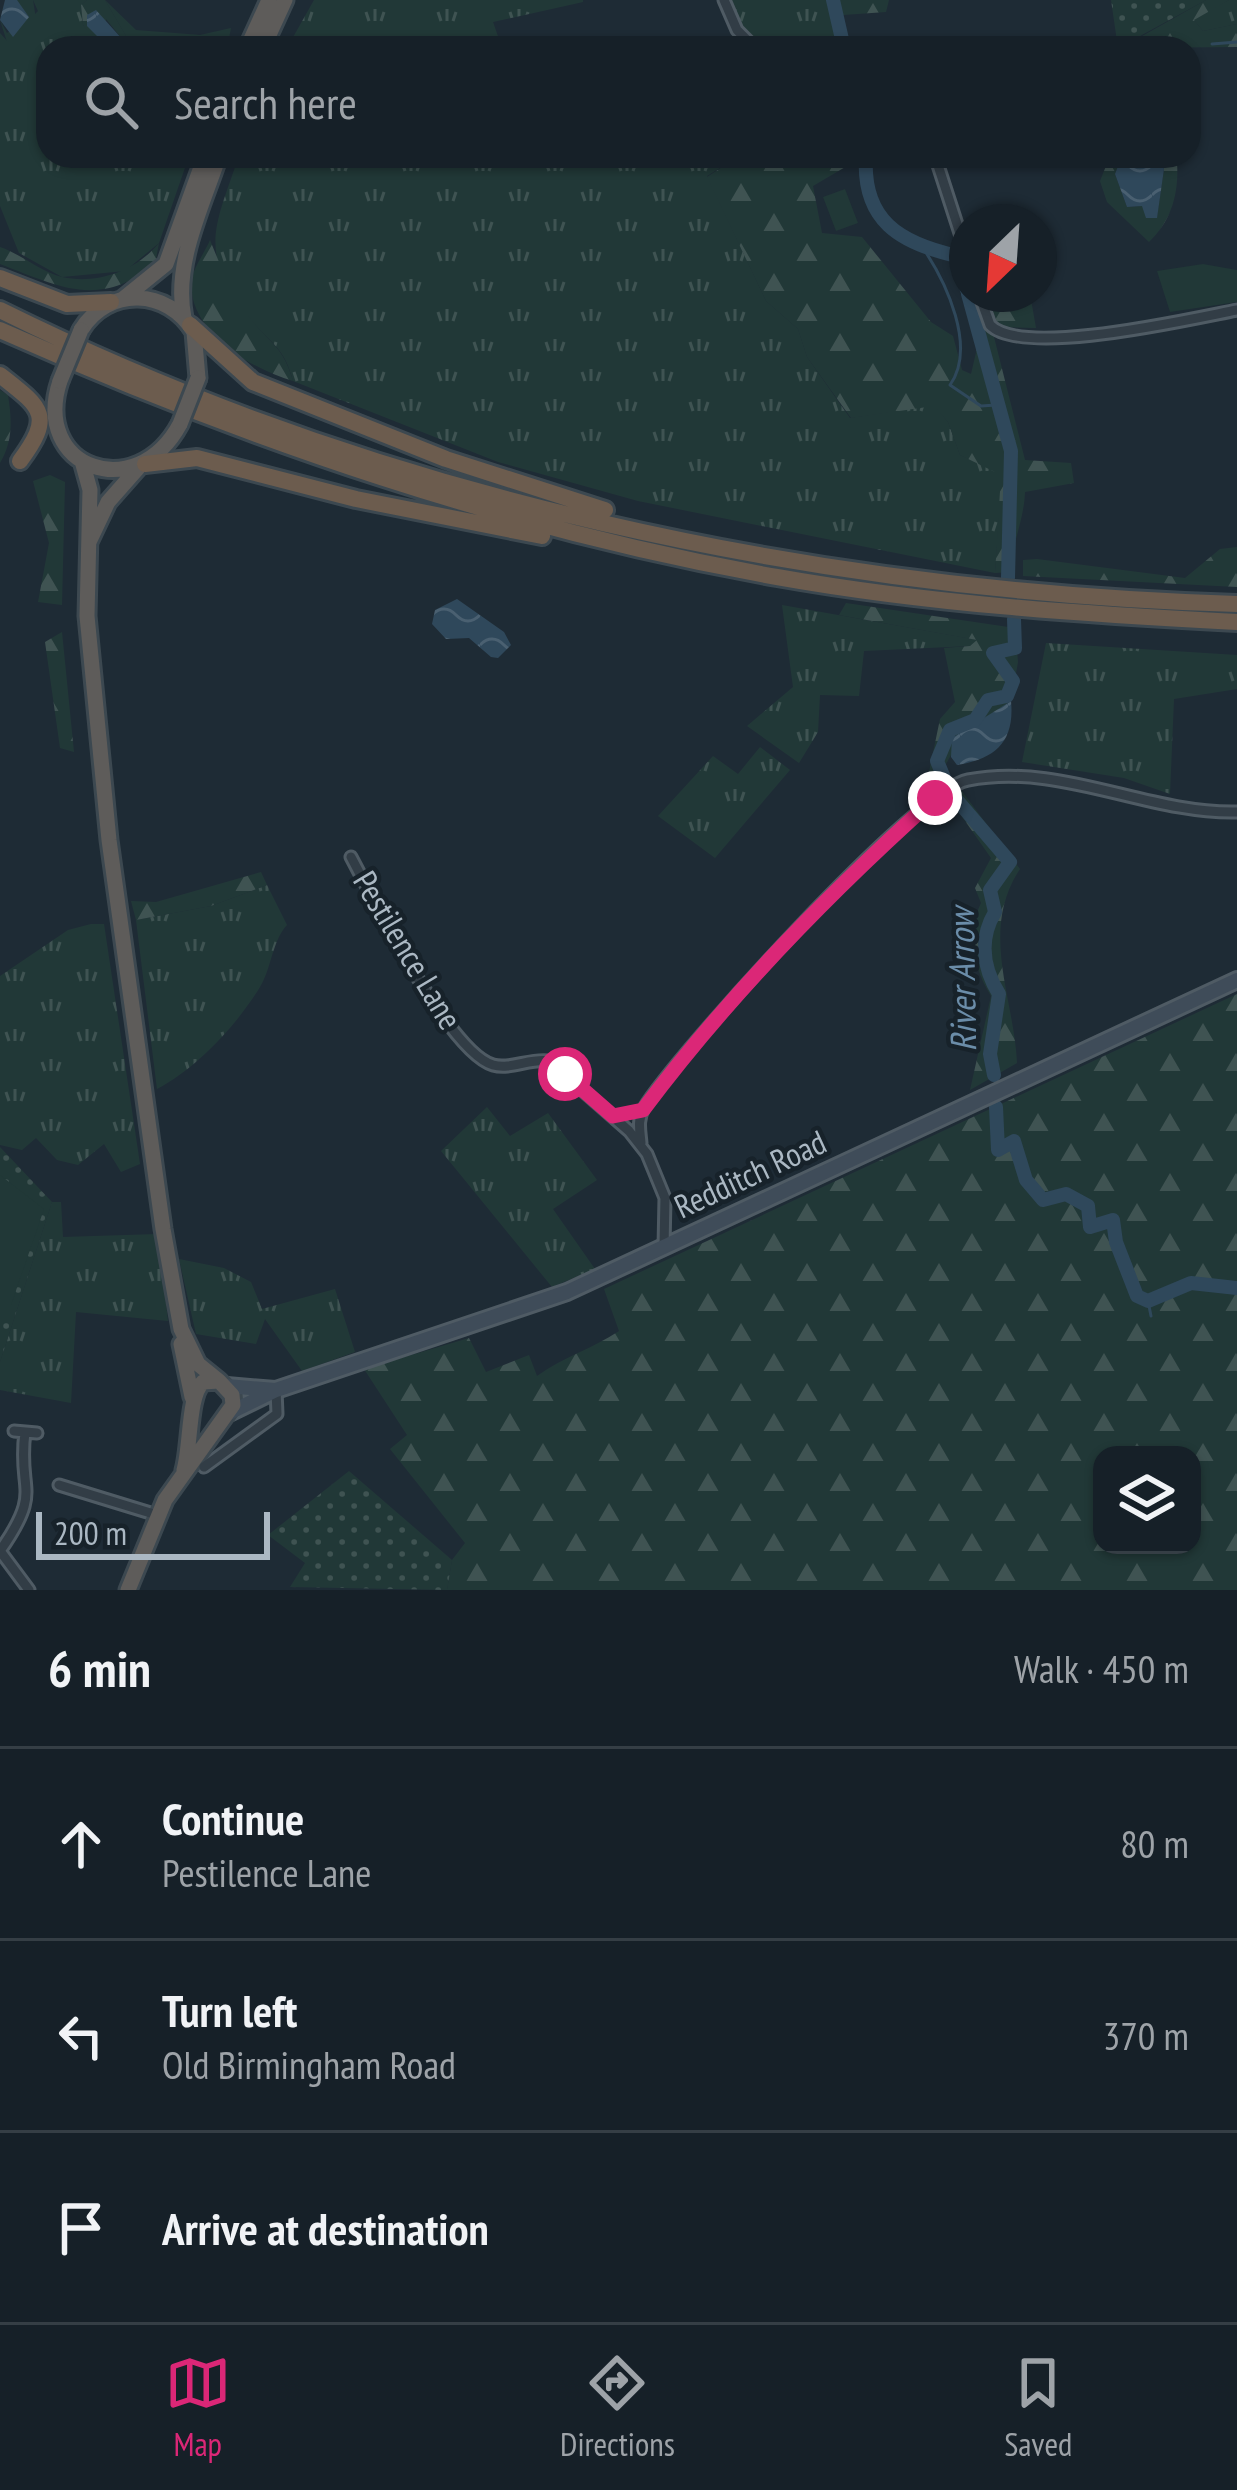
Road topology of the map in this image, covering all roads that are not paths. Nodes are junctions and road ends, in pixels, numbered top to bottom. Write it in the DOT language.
graph roads {
  1 [pos="269,0"];
  2 [pos="284,0"];
  3 [pos="724,0"];
  4 [pos="253,36"];
  5 [pos="268,36"];
  6 [pos="742,36"];
  7 [pos="201,168"];
  8 [pos="214,168"];
  9 [pos="939,168"];
  10 [pos="951,204"];
  11 [pos="0,278"];
  12 [pos="116,300"];
  13 [pos="0,310"];
  14 [pos="1237,310"];
  15 [pos="986,312"];
  16 [pos="187,321"];
  17 [pos="0,330"];
  18 [pos="0,372"];
  19 [pos="55,415"];
  20 [pos="20,461"];
  21 [pos="82,461"];
  22 [pos="142,465"];
  23 [pos="613,543"];
  24 [pos="88,544"];
  25 [pos="714,546"];
  26 [pos="991,597"];
  27 [pos="1031,601"];
  28 [pos="1237,604"];
  29 [pos="1237,622"];
  30 [pos="1237,812"];
  31 [pos="351,857"];
  32 [pos="1237,980"];
  33 [pos="643,1110"];
  34 [pos="613,1116"];
  35 [pos="640,1144"];
  36 [pos="664,1247"];
  37 [pos="181,1329"];
  38 [pos="223,1383"];
  39 [pos="276,1390"];
  40 [pos="193,1403"];
  41 [pos="226,1416"];
  42 [pos="25,1432"];
  43 [pos="204,1467"];
  44 [pos="184,1470"];
  45 [pos="58,1484"];
  46 [pos="157,1515"];
  47 [pos="0,1551"];
  48 [pos="29,1590"];
  49 [pos="128,1590"];
  1 -- 4 [label="highway"];
  2 -- 5 [label="highway"];
  3 -- 6 [label="street"];
  7 -- 12 [label="highway"];
  8 -- 16 [label="highway"];
  9 -- 10 [label="street"];
  11 -- 12 [label="highway"];
  12 -- 16 [label="highway"];
  12 -- 19 [label="highway, bridge"];
  13 -- 25 [label="highway"];
  14 -- 15 [label="street"];
  16 -- 22 [label="highway, bridge"];
  16 -- 25 [label="highway"];
  17 -- 23 [label="highway"];
  18 -- 19 [label="highway"];
  18 -- 20 [label="highway"];
  19 -- 21 [label="highway"];
  21 -- 22 [label="highway"];
  21 -- 24 [label="highway, Redditch Road"];
  22 -- 23 [label="highway"];
  22 -- 24 [label="highway"];
  23 -- 26 [label="highway"];
  24 -- 37 [label="highway, Redditch Road"];
  25 -- 26 [label="highway"];
  26 -- 27 [label="highway"];
  27 -- 28 [label="highway"];
  27 -- 29 [label="highway"];
  30 -- 33 [label="street"];
  31 -- 34 [label="street, Pestilence Lane"];
  32 -- 36 [label="main road, Redditch Road"];
  33 -- 34 [label="street"];
  33 -- 35 [label="street"];
  34 -- 35 [label="street, Pestilence Lane"];
  35 -- 36 [label="street"];
  36 -- 39 [label="main road, Redditch Road"];
  37 -- 38 [label="highway"];
  37 -- 40 [label="highway, Redditch Road"];
  38 -- 39 [label="main road, Redditch Road"];
  38 -- 40 [label="highway"];
  38 -- 41 [label="highway"];
  39 -- 41 [label="main road, Redditch Road"];
  39 -- 43 [label="street"];
  40 -- 41 [label="highway"];
  40 -- 44 [label="highway, Redditch Road"];
  41 -- 44 [label="highway, Redditch Road"];
  42 -- 47 [label="street"];
  44 -- 46 [label="highway, Redditch Road"];
  45 -- 46 [label="street"];
  46 -- 49 [label="highway, Redditch Road"];
  47 -- 48 [label="street"];
}
